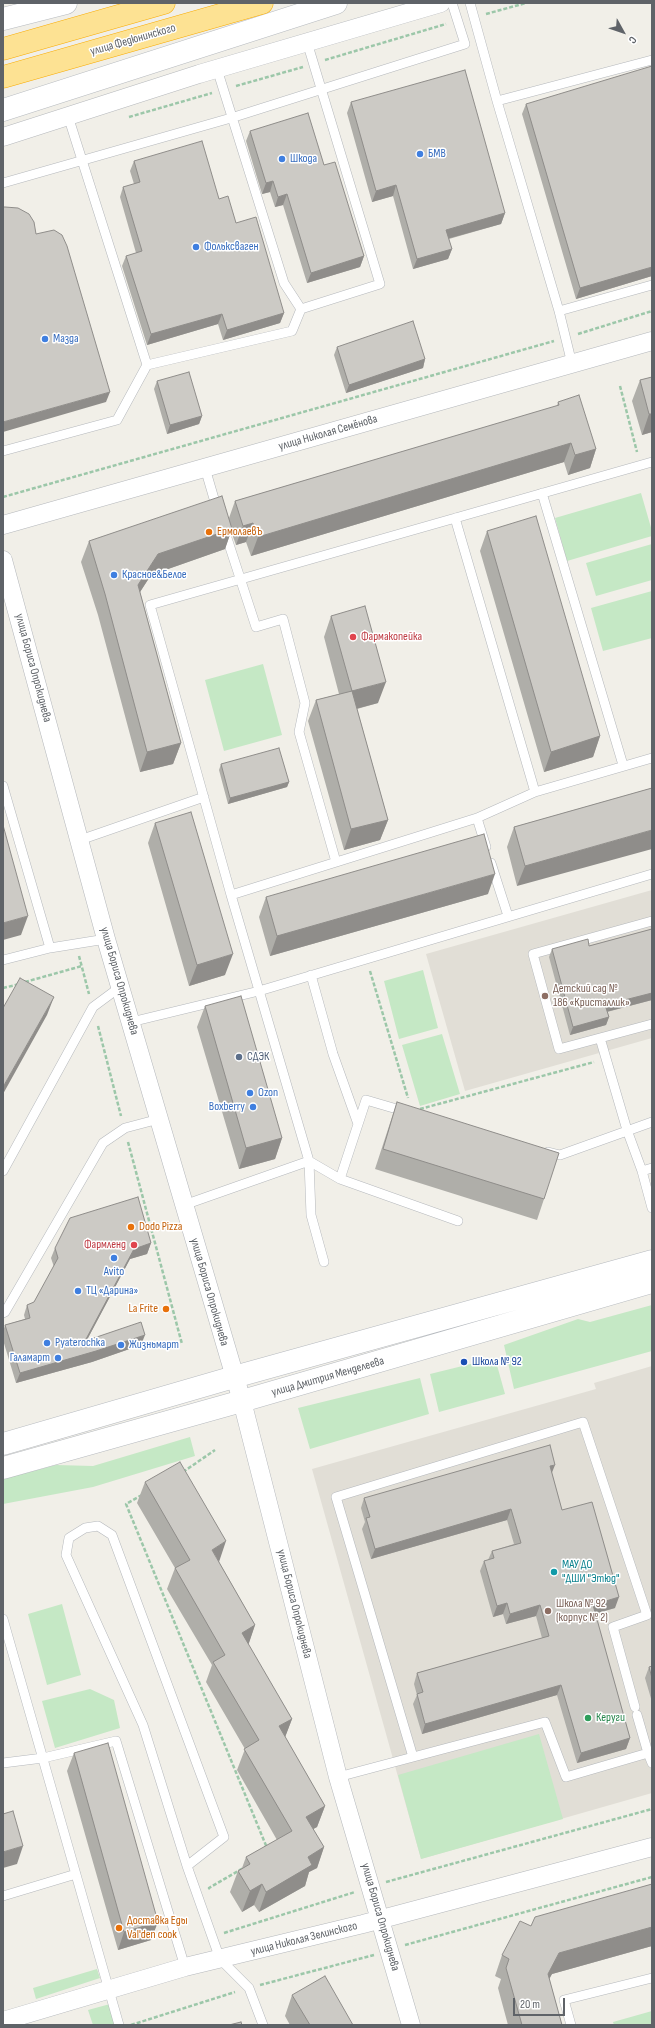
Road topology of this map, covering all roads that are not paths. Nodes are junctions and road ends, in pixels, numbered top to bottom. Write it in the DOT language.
graph roads {
  1 [pos="66,3"];
  2 [pos="164,3"];
  3 [pos="262,3"];
  4 [pos="336,3"];
  5 [pos="441,3"];
  6 [pos="452,3"];
  7 [pos="470,3"];
  8 [pos="3,19"];
  9 [pos="307,42"];
  10 [pos="3,49"];
  11 [pos="652,60"];
  12 [pos="217,69"];
  13 [pos="3,78"];
  14 [pos="321,90"];
  15 [pos="496,101"];
  16 [pos="3,110"];
  17 [pos="68,116"];
  18 [pos="232,118"];
  19 [pos="3,137"];
  20 [pos="82,160"];
  21 [pos="3,183"];
  22 [pos="652,284"];
  23 [pos="301,309"];
  24 [pos="559,311"];
  25 [pos="652,341"];
  26 [pos="572,364"];
  27 [pos="147,365"];
  28 [pos="3,451"];
  29 [pos="652,462"];
  30 [pos="205,468"];
  31 [pos="542,493"];
  32 [pos="455,518"];
  33 [pos="3,525"];
  34 [pos="3,560"];
  35 [pos="241,579"];
  36 [pos="652,758"];
  37 [pos="623,765"];
  38 [pos="3,786"];
  39 [pos="535,792"];
  40 [pos="204,797"];
  41 [pos="477,818"];
  42 [pos="80,840"];
  43 [pos="336,862"];
  44 [pos="652,874"];
  45 [pos="231,895"];
  46 [pos="508,916"];
  47 [pos="652,921"];
  48 [pos="106,939"];
  49 [pos="50,948"];
  50 [pos="3,960"];
  51 [pos="311,975"];
  52 [pos="120,987"];
  53 [pos="259,990"];
  54 [pos="131,1022"];
  55 [pos="652,1024"];
  56 [pos="600,1038"];
  57 [pos="415,1110"];
  58 [pos="159,1119"];
  59 [pos="652,1122"];
  60 [pos="358,1124"];
  61 [pos="627,1130"];
  62 [pos="537,1149"];
  63 [pos="309,1161"];
  64 [pos="652,1168"];
  65 [pos="3,1171"];
  66 [pos="642,1171"];
  67 [pos="340,1179"];
  68 [pos="184,1205"];
  69 [pos="652,1208"];
  70 [pos="458,1221"];
  71 [pos="652,1261"];
  72 [pos="324,1262"];
  73 [pos="652,1282"];
  74 [pos="3,1313"];
  75 [pos="234,1377"];
  76 [pos="242,1401"];
  77 [pos="3,1444"];
  78 [pos="3,1468"];
  79 [pos="3,1619"];
  80 [pos="648,1753"];
  81 [pos="413,1757"];
  82 [pos="43,1758"];
  83 [pos="3,1763"];
  84 [pos="652,1763"];
  85 [pos="338,1777"];
  86 [pos="652,1847"];
  87 [pos="187,1866"];
  88 [pos="76,1874"];
  89 [pos="3,1896"];
  90 [pos="381,1918"];
  91 [pos="220,1959"];
  92 [pos="185,1967"];
  93 [pos="652,1978"];
  94 [pos="109,1989"];
  95 [pos="3,2021"];
  96 [pos="119,2025"];
  97 [pos="263,2025"];
  98 [pos="411,2025"];
  99 [pos="571,2025"];
  1 -- 8 [label="street"];
  2 -- 10 [label="highway"];
  3 -- 13 [label="highway, улица Федюнинского"];
  4 -- 16 [label="street"];
  5 -- 9 [label="street"];
  6 -- 14 [label="lane"];
  7 -- 15 [label="lane"];
  9 -- 12 [label="street"];
  9 -- 14 [label="lane"];
  11 -- 15 [label="lane"];
  12 -- 17 [label="street"];
  12 -- 18 [label="lane"];
  14 -- 18 [label="lane"];
  14 -- 23 [label="lane"];
  15 -- 24 [label="lane"];
  17 -- 19 [label="street"];
  17 -- 20 [label="lane"];
  18 -- 20 [label="lane"];
  18 -- 23 [label="lane"];
  20 -- 21 [label="lane"];
  20 -- 27 [label="lane"];
  22 -- 24 [label="lane"];
  23 -- 27 [label="lane"];
  24 -- 26 [label="lane"];
  25 -- 26 [label="street, улица Николая Семёнова"];
  26 -- 30 [label="street, улица Николая Семёнова"];
  27 -- 28 [label="lane"];
  29 -- 31 [label="lane"];
  30 -- 33 [label="street, улица Николая Семёнова"];
  30 -- 35 [label="lane"];
  31 -- 32 [label="lane"];
  31 -- 37 [label="lane"];
  32 -- 35 [label="lane"];
  32 -- 39 [label="lane"];
  34 -- 42 [label="street, улица Бориса Опрокиднева"];
  35 -- 40 [label="lane"];
  35 -- 43 [label="lane"];
  36 -- 37 [label="lane"];
  37 -- 39 [label="lane"];
  38 -- 49 [label="lane"];
  39 -- 41 [label="lane"];
  40 -- 42 [label="lane"];
  40 -- 45 [label="lane"];
  41 -- 43 [label="lane"];
  41 -- 46 [label="lane"];
  42 -- 48 [label="street, улица Бориса Опрокиднева"];
  43 -- 45 [label="lane"];
  44 -- 46 [label="lane"];
  45 -- 53 [label="lane"];
  46 -- 51 [label="lane"];
  47 -- 56 [label="lane"];
  48 -- 49 [label="lane"];
  48 -- 52 [label="street, улица Бориса Опрокиднева"];
  49 -- 50 [label="lane"];
  51 -- 53 [label="lane"];
  51 -- 60 [label="lane"];
  52 -- 54 [label="street, улица Бориса Опрокиднева"];
  52 -- 65 [label="lane"];
  53 -- 54 [label="lane"];
  53 -- 63 [label="lane"];
  54 -- 58 [label="street, улица Бориса Опрокиднева"];
  55 -- 56 [label="lane"];
  56 -- 61 [label="lane"];
  57 -- 60 [label="lane"];
  58 -- 68 [label="street, улица Бориса Опрокиднева"];
  58 -- 74 [label="lane"];
  59 -- 61 [label="lane"];
  60 -- 67 [label="lane"];
  61 -- 62 [label="lane"];
  61 -- 66 [label="lane"];
  63 -- 67 [label="lane"];
  63 -- 68 [label="lane"];
  63 -- 72 [label="lane"];
  64 -- 66 [label="lane"];
  66 -- 69 [label="lane"];
  67 -- 70 [label="lane"];
  68 -- 75 [label="street, улица Бориса Опрокиднева"];
  71 -- 75 [label="street, улица Дмитрия Менделеева"];
  73 -- 76 [label="street, улица Дмитрия Менделеева"];
  75 -- 76 [label="street, улица Бориса Опрокиднева"];
  75 -- 77 [label="street, улица Дмитрия Менделеева"];
  76 -- 78 [label="street, улица Дмитрия Менделеева"];
  76 -- 85 [label="street, улица Бориса Опрокиднева"];
  79 -- 82 [label="lane"];
  80 -- 81 [label="lane"];
  80 -- 81 [label="lane"];
  80 -- 84 [label="lane"];
  81 -- 85 [label="lane"];
  82 -- 83 [label="lane"];
  82 -- 88 [label="lane"];
  82 -- 92 [label="lane"];
  85 -- 90 [label="street, улица Бориса Опрокиднева"];
  86 -- 90 [label="street, улица Николая Зелинского"];
  87 -- 87 [label="lane"];
  87 -- 91 [label="lane"];
  88 -- 89 [label="lane"];
  88 -- 94 [label="lane"];
  90 -- 91 [label="street, улица Николая Зелинского"];
  90 -- 98 [label="street, улица Бориса Опрокиднева"];
  91 -- 92 [label="street, улица Николая Зелинского"];
  91 -- 97 [label="lane"];
  92 -- 94 [label="street, улица Николая Зелинского"];
  93 -- 99 [label="lane"];
  94 -- 95 [label="street, улица Николая Зелинского"];
  94 -- 96 [label="lane"];
}
